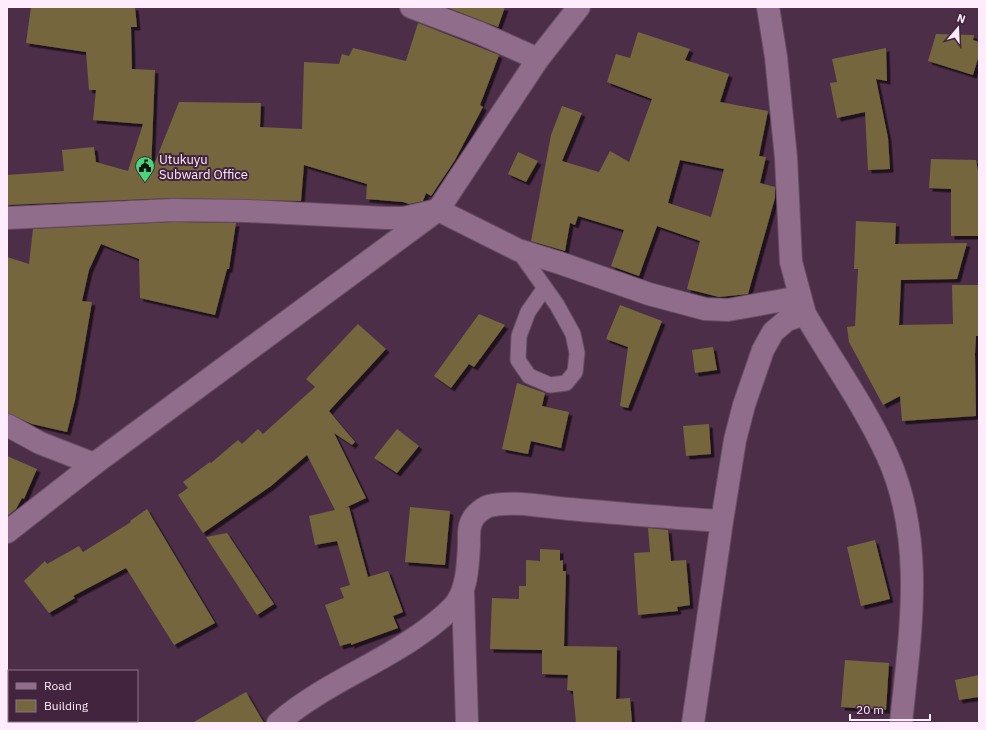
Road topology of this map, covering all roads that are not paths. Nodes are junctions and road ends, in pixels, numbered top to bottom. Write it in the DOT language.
graph roads {
  1 [pos="411,7"];
  2 [pos="579,7"];
  3 [pos="768,7"];
  4 [pos="538,59"];
  5 [pos="438,210"];
  6 [pos="7,218"];
  7 [pos="518,250"];
  8 [pos="544,289"];
  9 [pos="802,306"];
  10 [pos="7,425"];
  11 [pos="94,464"];
  12 [pos="722,521"];
  13 [pos="7,532"];
  14 [pos="462,593"];
  15 [pos="278,723"];
  16 [pos="466,723"];
  17 [pos="693,723"];
  18 [pos="901,723"];
  1 -- 4 [label="street"];
  2 -- 4 [label="street"];
  3 -- 9 [label="street"];
  4 -- 5 [label="street"];
  5 -- 6 [label="street"];
  5 -- 7 [label="street"];
  5 -- 11 [label="street"];
  7 -- 8 [label="lane"];
  7 -- 9 [label="street"];
  8 -- 8 [label="lane"];
  9 -- 12 [label="street"];
  9 -- 18 [label="street"];
  10 -- 11 [label="street"];
  11 -- 13 [label="street"];
  12 -- 14 [label="street"];
  12 -- 17 [label="street"];
  14 -- 15 [label="street"];
  14 -- 16 [label="street"];
}
